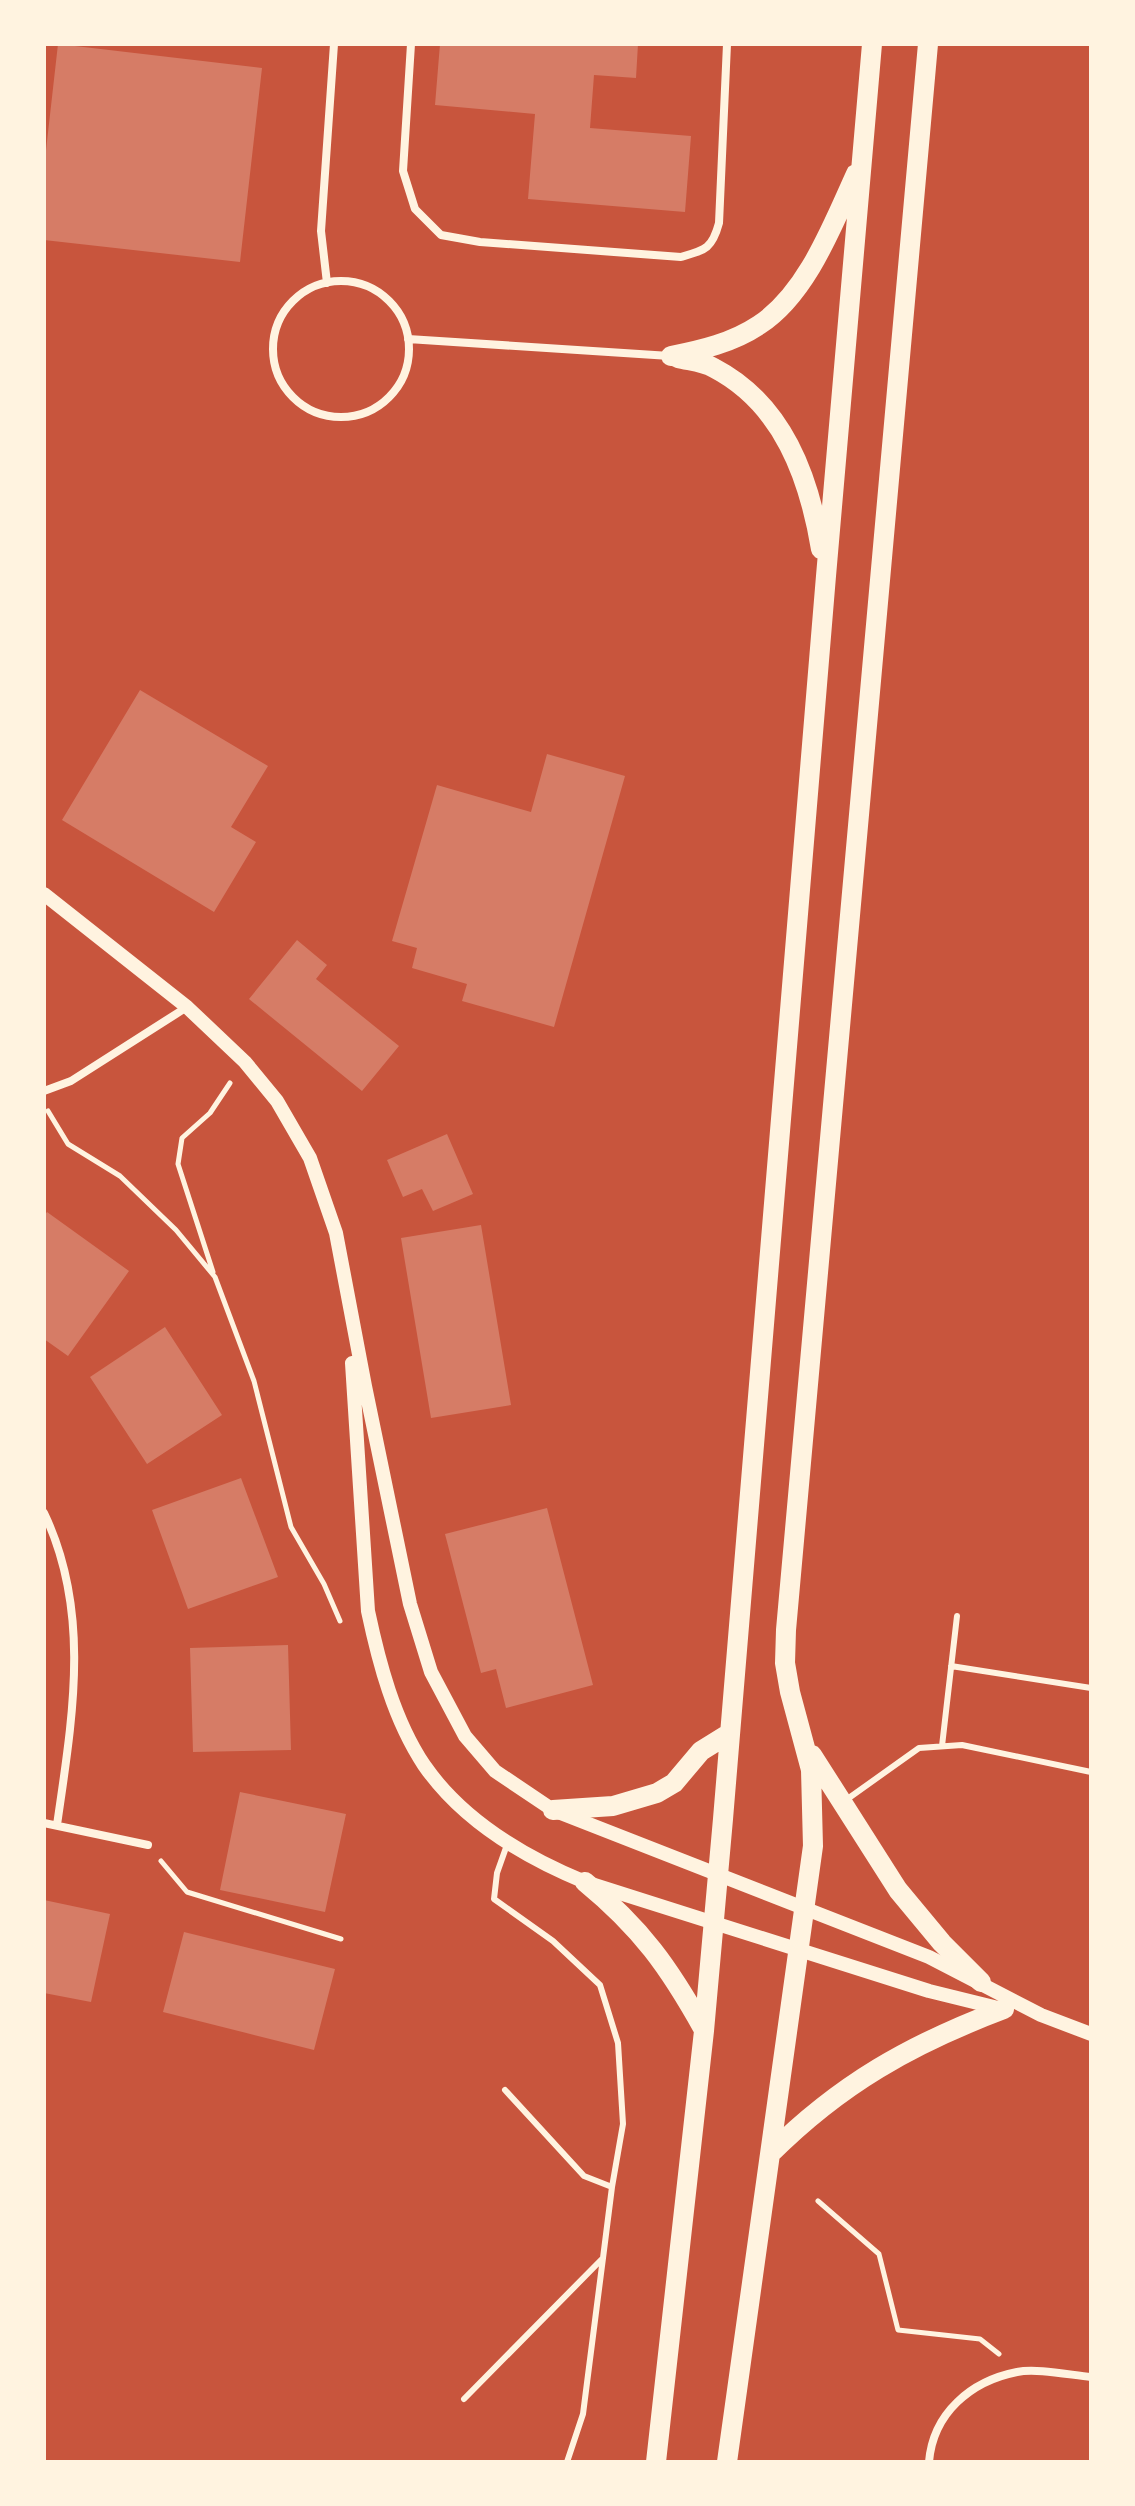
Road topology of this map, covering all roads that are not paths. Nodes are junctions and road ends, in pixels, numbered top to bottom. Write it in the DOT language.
graph roads {
  1 [pos="334,44"];
  2 [pos="411,44"];
  3 [pos="727,44"];
  4 [pos="872,44"];
  5 [pos="928,44"];
  6 [pos="862,160"];
  7 [pos="327,283"];
  8 [pos="408,339"];
  9 [pos="671,356"];
  10 [pos="826,576"];
  11 [pos="44,894"];
  12 [pos="187,1007"];
  13 [pos="44,1091"];
  14 [pos="348,1291"];
  15 [pos="44,1513"];
  16 [pos="957,1616"];
  17 [pos="951,1666"];
  18 [pos="1091,1688"];
  19 [pos="730,1733"];
  20 [pos="805,1743"];
  21 [pos="942,1746"];
  22 [pos="1091,1772"];
  23 [pos="842,1803"];
  24 [pos="553,1810"];
  25 [pos="44,1823"];
  26 [pos="57,1825"];
  27 [pos="508,1842"];
  28 [pos="148,1845"];
  29 [pos="718,1875"];
  30 [pos="585,1882"];
  31 [pos="804,1907"];
  32 [pos="713,1924"];
  33 [pos="798,1950"];
  34 [pos="981,1982"];
  35 [pos="1004,2009"];
  36 [pos="1041,2015"];
  37 [pos="704,2031"];
  38 [pos="1091,2034"];
  39 [pos="505,2090"];
  40 [pos="770,2154"];
  41 [pos="612,2187"];
  42 [pos="603,2258"];
  43 [pos="1091,2377"];
  44 [pos="464,2399"];
  45 [pos="567,2462"];
  46 [pos="656,2462"];
  47 [pos="727,2462"];
  48 [pos="929,2462"];
  1 -- 7 [label="street"];
  2 -- 3 [label="street"];
  4 -- 6 [label="main road"];
  5 -- 20 [label="main road"];
  6 -- 9 [label="main road"];
  6 -- 10 [label="main road"];
  7 -- 8 [label="street"];
  7 -- 8 [label="street"];
  8 -- 9 [label="street"];
  9 -- 10 [label="main road"];
  10 -- 19 [label="main road"];
  11 -- 12 [label="street"];
  12 -- 13 [label="street"];
  12 -- 14 [label="street"];
  14 -- 24 [label="street"];
  14 -- 27 [label="street"];
  15 -- 26 [label="street"];
  16 -- 17 [label="lane"];
  17 -- 18 [label="lane"];
  17 -- 21 [label="lane"];
  19 -- 24 [label="main road"];
  19 -- 29 [label="main road"];
  20 -- 23 [label="main road"];
  20 -- 31 [label="main road"];
  21 -- 22 [label="lane"];
  21 -- 23 [label="lane"];
  23 -- 34 [label="main road"];
  24 -- 29 [label="street"];
  25 -- 26 [label="street"];
  26 -- 28 [label="street"];
  27 -- 30 [label="street"];
  27 -- 41 [label="lane"];
  29 -- 31 [label="street"];
  29 -- 32 [label="main road"];
  30 -- 32 [label="street"];
  30 -- 37 [label="main road"];
  31 -- 33 [label="main road"];
  31 -- 34 [label="street"];
  32 -- 33 [label="street"];
  32 -- 37 [label="main road"];
  33 -- 35 [label="street"];
  33 -- 40 [label="main road"];
  34 -- 36 [label="street"];
  35 -- 36 [label="street"];
  35 -- 40 [label="main road"];
  36 -- 38 [label="street"];
  37 -- 46 [label="main road"];
  39 -- 41 [label="lane"];
  40 -- 47 [label="main road"];
  41 -- 42 [label="lane"];
  42 -- 44 [label="lane"];
  42 -- 45 [label="lane"];
  43 -- 48 [label="street"];
}
